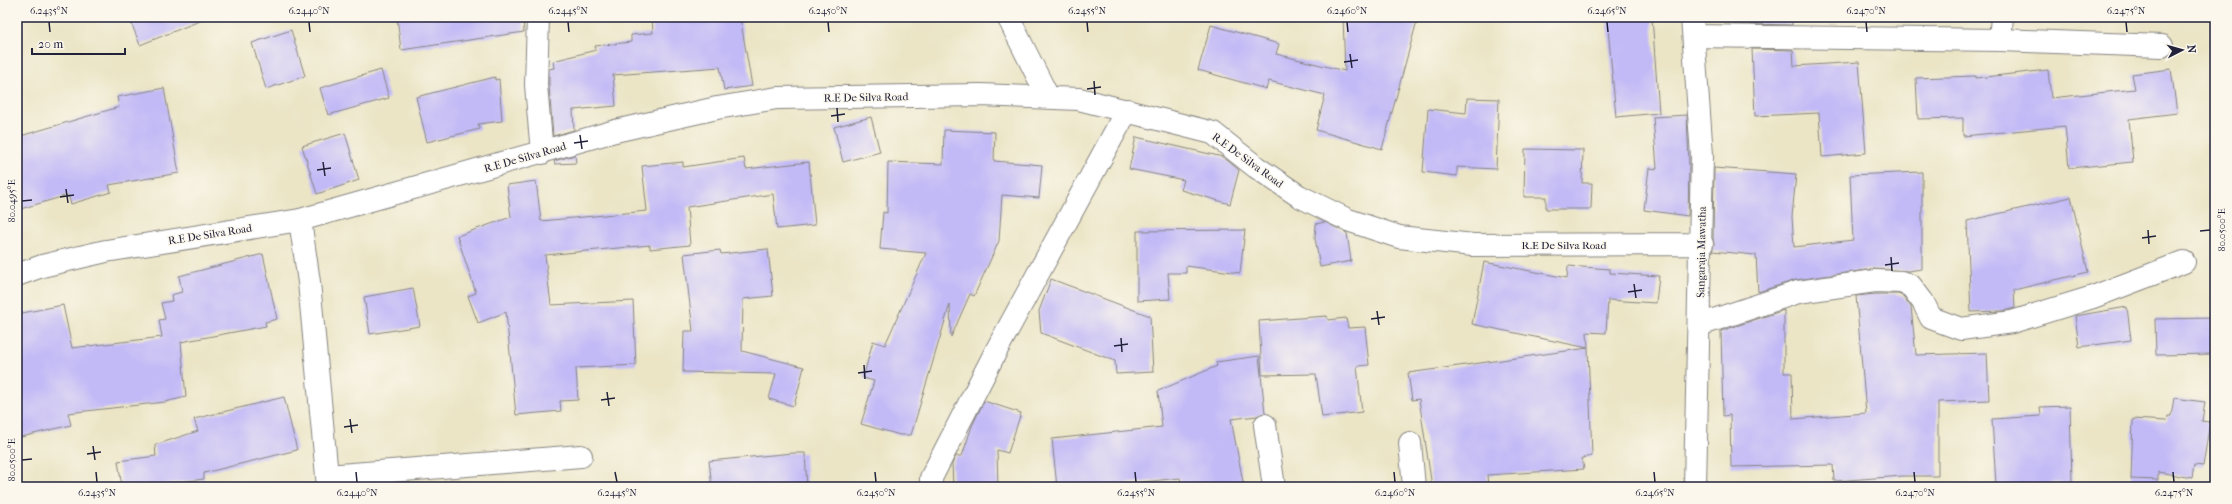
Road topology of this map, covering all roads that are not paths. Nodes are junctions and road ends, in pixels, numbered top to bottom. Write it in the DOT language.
graph roads {
  1 [pos="538,17"];
  2 [pos="1008,17"];
  3 [pos="2002,17"];
  4 [pos="1694,26"];
  5 [pos="2000,40"];
  6 [pos="2162,46"];
  7 [pos="1048,97"];
  8 [pos="1127,110"];
  9 [pos="542,153"];
  10 [pos="300,220"];
  11 [pos="1702,244"];
  12 [pos="2184,262"];
  13 [pos="17,275"];
  14 [pos="1699,325"];
  15 [pos="1265,425"];
  16 [pos="1410,443"];
  17 [pos="581,456"];
  18 [pos="327,481"];
  19 [pos="931,487"];
  20 [pos="1274,487"];
  21 [pos="1414,487"];
  22 [pos="1695,487"];
  1 -- 9 [label="street"];
  2 -- 7 [label="street"];
  3 -- 5 [label="street"];
  4 -- 5 [label="street"];
  4 -- 11 [label="street, Sangaraja Mawatha"];
  5 -- 6 [label="street"];
  7 -- 8 [label="street, R.E De Silva Road"];
  7 -- 9 [label="street, R.E De Silva Road"];
  8 -- 11 [label="street, R.E De Silva Road"];
  8 -- 19 [label="street"];
  9 -- 10 [label="street, R.E De Silva Road"];
  10 -- 13 [label="street, R.E De Silva Road"];
  10 -- 18 [label="street"];
  11 -- 14 [label="street, Sangaraja Mawatha"];
  12 -- 14 [label="street"];
  14 -- 22 [label="street, Sangaraja Mawatha"];
  15 -- 20 [label="street"];
  16 -- 21 [label="street"];
  17 -- 18 [label="street"];
}
